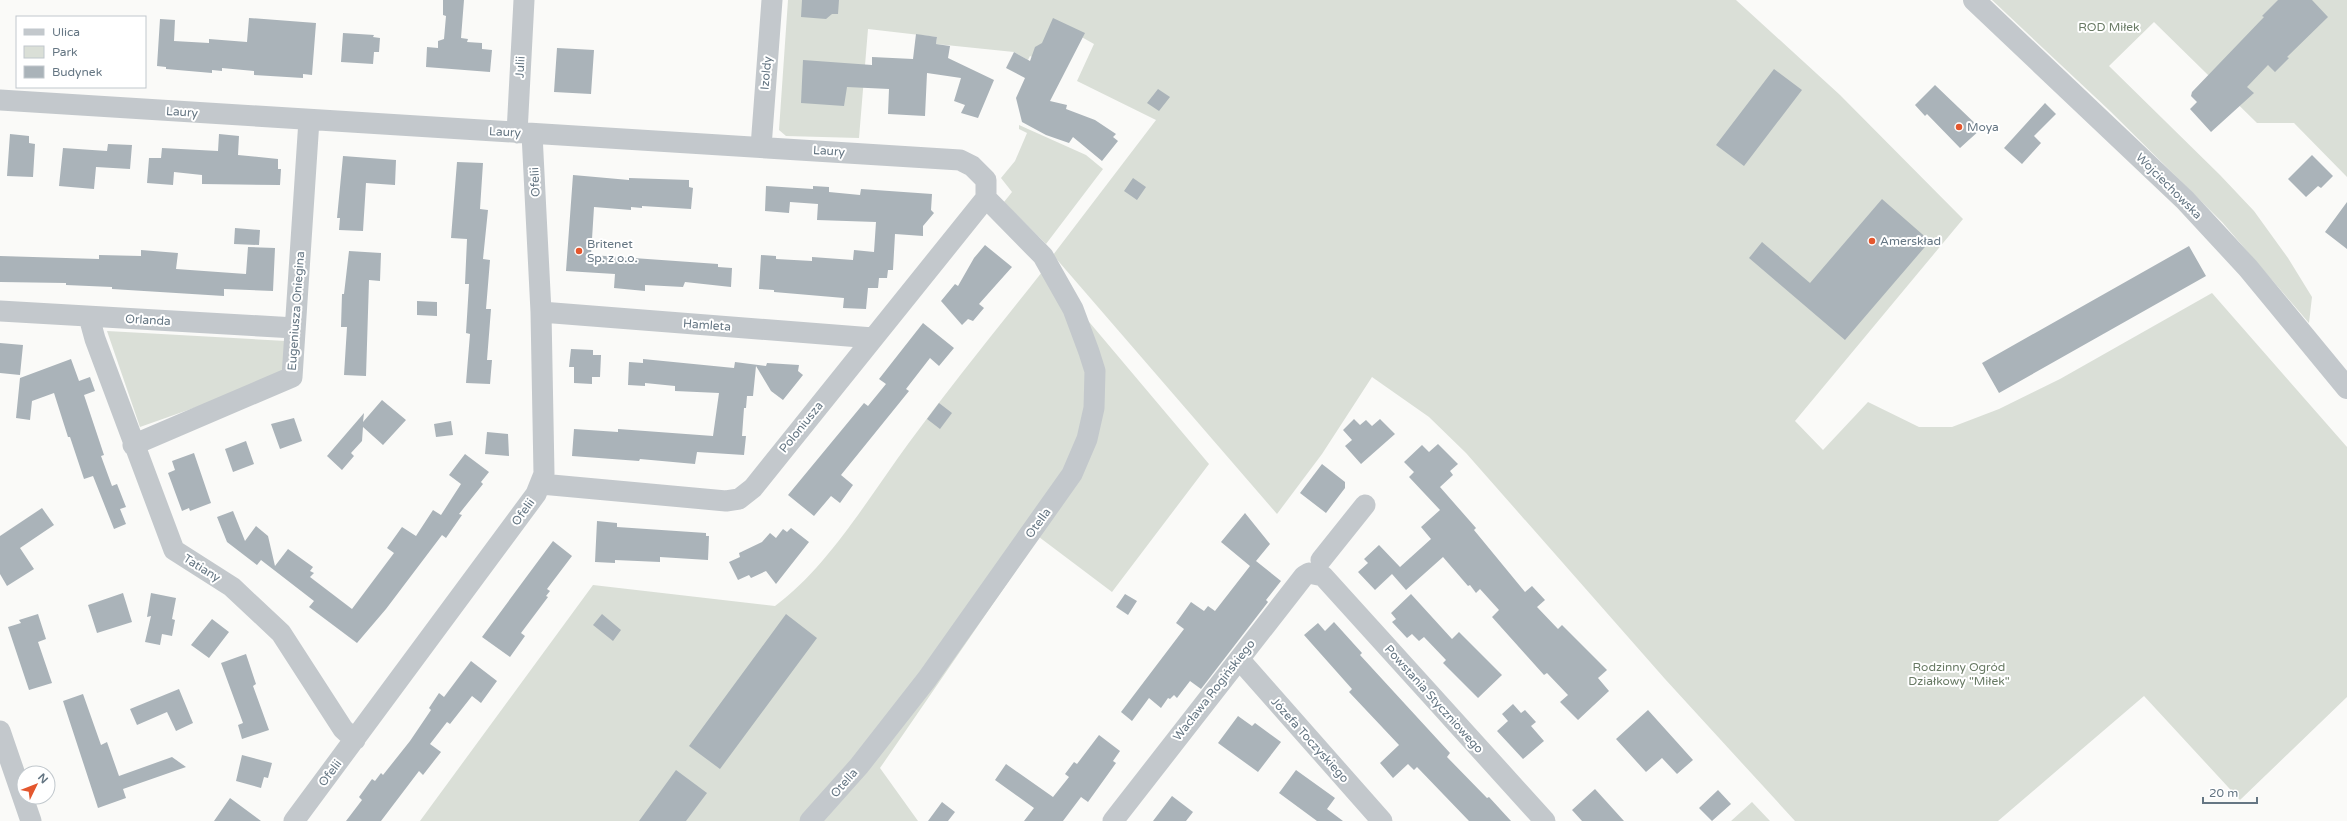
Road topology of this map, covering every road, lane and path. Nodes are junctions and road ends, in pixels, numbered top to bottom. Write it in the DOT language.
graph roads {
  1 [pos="524,0"];
  2 [pos="772,0"];
  3 [pos="1974,0"];
  4 [pos="0,100"];
  5 [pos="309,120"];
  6 [pos="525,134"];
  7 [pos="761,147"];
  8 [pos="986,198"];
  9 [pos="0,311"];
  10 [pos="541,312"];
  11 [pos="89,317"];
  12 [pos="295,328"];
  13 [pos="873,338"];
  14 [pos="2347,388"];
  15 [pos="133,445"];
  16 [pos="541,484"];
  17 [pos="1365,505"];
  18 [pos="1322,568"];
  19 [pos="1239,658"];
  20 [pos="0,731"];
  21 [pos="355,740"];
  22 [pos="30,821"];
  23 [pos="294,821"];
  24 [pos="810,821"];
  25 [pos="1113,821"];
  26 [pos="1382,821"];
  27 [pos="1545,821"];
  1 -- 6 [label="street, Julii"];
  2 -- 7 [label="street, Izoldy"];
  3 -- 14 [label="street, Wojciechowska"];
  4 -- 5 [label="street, Laury"];
  5 -- 6 [label="street, Laury"];
  5 -- 12 [label="street, Eugeniusza Oniegina"];
  6 -- 7 [label="street, Laury"];
  6 -- 10 [label="street, Ofelii"];
  7 -- 8 [label="street, Laury"];
  8 -- 13 [label="street, Poloniusza"];
  8 -- 24 [label="street, Otella"];
  9 -- 11 [label="street, Orlanda"];
  10 -- 13 [label="street, Hamleta"];
  10 -- 16 [label="street, Ofelii"];
  11 -- 12 [label="street, Orlanda"];
  11 -- 15 [label="street, Tatiany"];
  12 -- 15 [label="street, Eugeniusza Oniegina"];
  13 -- 16 [label="street, Poloniusza"];
  15 -- 21 [label="street, Tatiany"];
  16 -- 21 [label="street, Ofelii"];
  17 -- 18 [label="street"];
  18 -- 19 [label="street, Wacława Rogińskiego"];
  18 -- 27 [label="street, Powstania Styczniowego"];
  19 -- 25 [label="street, Wacława Rogińskiego"];
  19 -- 26 [label="street, Józefa Toczyskiego"];
  20 -- 22 [label="street"];
  21 -- 23 [label="street, Ofelii"];
}
